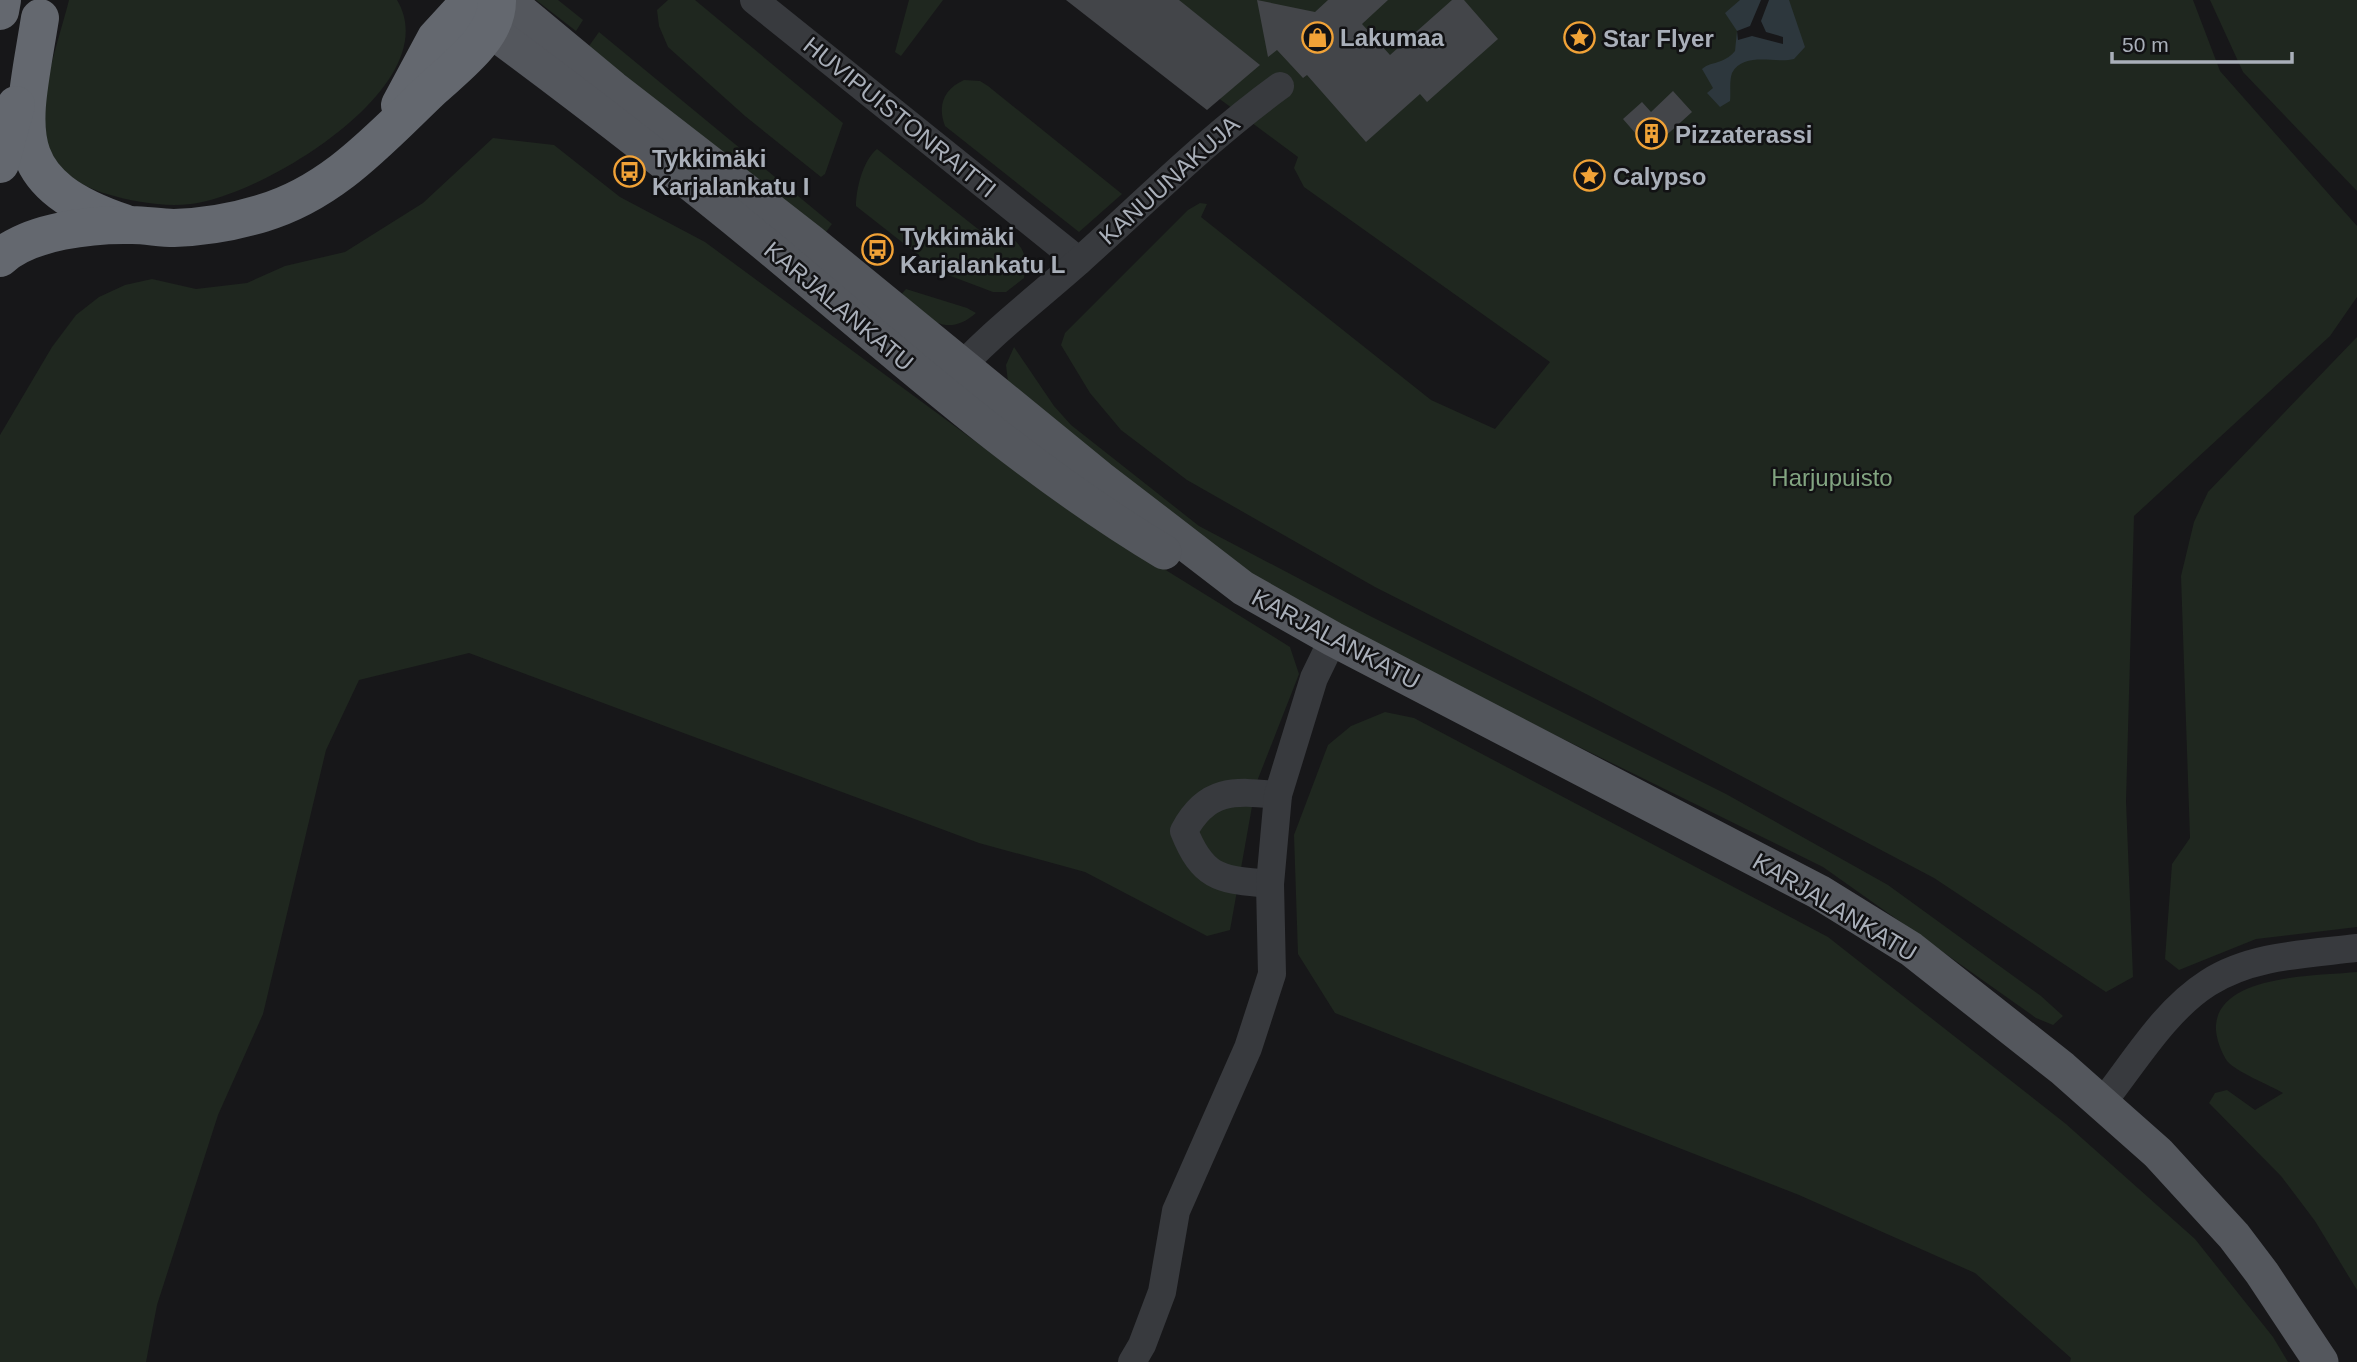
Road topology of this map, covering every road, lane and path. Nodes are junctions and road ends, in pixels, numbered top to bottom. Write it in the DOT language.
graph roads {
  1 [pos="2,0"];
  2 [pos="754,0"];
  3 [pos="479,6"];
  4 [pos="42,9"];
  5 [pos="0,11"];
  6 [pos="1280,86"];
  7 [pos="0,164"];
  8 [pos="130,225"];
  9 [pos="0,258"];
  10 [pos="1079,261"];
  11 [pos="950,378"];
  12 [pos="1333,639"];
  13 [pos="1278,795"];
  14 [pos="1270,884"];
  15 [pos="2357,948"];
  16 [pos="2102,1103"];
  17 [pos="1132,1362"];
  18 [pos="2321,1362"];
  1 -- 5 [label="highway"];
  2 -- 10 [label="street, HUVIPUISTONRAITTI"];
  3 -- 8 [label="highway"];
  3 -- 11 [label="main road, KARJALANKATU"];
  4 -- 7 [label="highway"];
  4 -- 8 [label="highway"];
  6 -- 10 [label="street, KANUUNAKUJA"];
  8 -- 9 [label="highway"];
  10 -- 11 [label="street, KANUUNAKUJA"];
  11 -- 12 [label="main road, KARJALANKATU"];
  12 -- 13 [label="street"];
  12 -- 16 [label="main road, KARJALANKATU"];
  13 -- 14 [label="street"];
  13 -- 14 [label="street"];
  14 -- 17 [label="street"];
  15 -- 16 [label="street"];
  16 -- 18 [label="main road, KARJALANKATU"];
}
